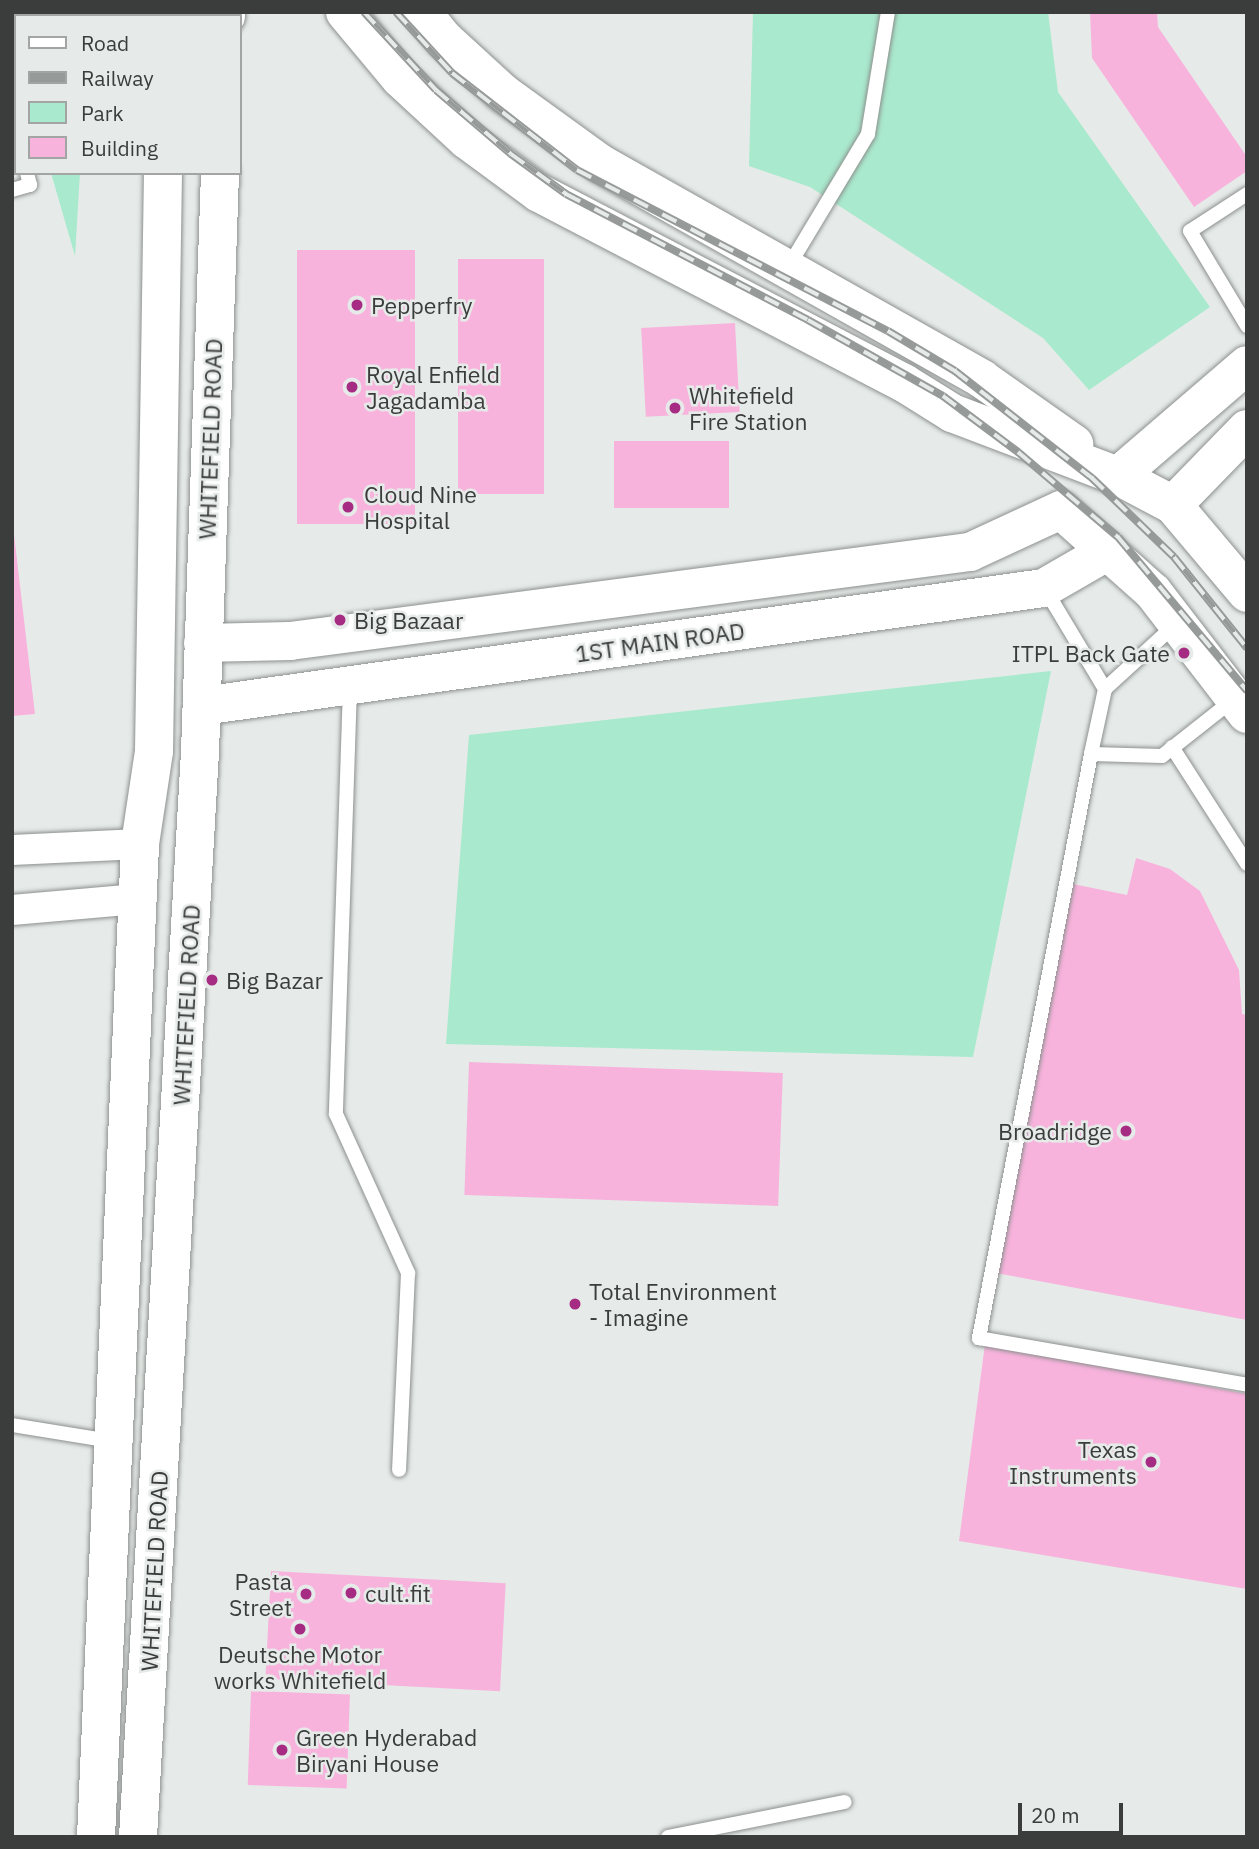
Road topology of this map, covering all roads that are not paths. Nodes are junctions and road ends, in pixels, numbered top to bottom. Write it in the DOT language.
graph roads {
  1 [pos="345,12"];
  2 [pos="422,12"];
  3 [pos="888,12"];
  4 [pos="28,175"];
  5 [pos="163,175"];
  6 [pos="220,175"];
  7 [pos="12,190"];
  8 [pos="1247,194"];
  9 [pos="787,270"];
  10 [pos="1247,326"];
  11 [pos="1247,365"];
  12 [pos="1247,429"];
  13 [pos="1118,476"];
  14 [pos="1173,505"];
  15 [pos="1108,551"];
  16 [pos="1044,588"];
  17 [pos="1247,593"];
  18 [pos="1178,622"];
  19 [pos="203,643"];
  20 [pos="350,685"];
  21 [pos="1105,689"];
  22 [pos="202,706"];
  23 [pos="1241,706"];
  24 [pos="1172,747"];
  25 [pos="1091,754"];
  26 [pos="140,844"];
  27 [pos="12,850"];
  28 [pos="1247,864"];
  29 [pos="138,899"];
  30 [pos="12,910"];
  31 [pos="1247,1385"];
  32 [pos="12,1425"];
  33 [pos="113,1441"];
  34 [pos="399,1470"];
  35 [pos="845,1802"];
  36 [pos="96,1837"];
  37 [pos="138,1837"];
  38 [pos="668,1837"];
  1 -- 13 [label="main road"];
  2 -- 9 [label="main road"];
  3 -- 9 [label="lane"];
  4 -- 7 [label="lane"];
  5 -- 26 [label="main road, WHITEFIELD ROAD"];
  6 -- 19 [label="main road, WHITEFIELD ROAD"];
  8 -- 10 [label="lane"];
  9 -- 13 [label="main road"];
  11 -- 13 [label="main road"];
  12 -- 14 [label="main road"];
  13 -- 14 [label="main road"];
  14 -- 17 [label="main road"];
  15 -- 16 [label="main road, 1ST MAIN ROAD"];
  15 -- 18 [label="main road"];
  15 -- 19 [label="main road"];
  16 -- 20 [label="main road, 1ST MAIN ROAD"];
  16 -- 21 [label="lane"];
  18 -- 21 [label="lane"];
  18 -- 23 [label="main road"];
  19 -- 22 [label="main road, WHITEFIELD ROAD"];
  20 -- 22 [label="main road, 1ST MAIN ROAD"];
  20 -- 34 [label="lane"];
  21 -- 25 [label="lane"];
  22 -- 37 [label="main road, WHITEFIELD ROAD"];
  23 -- 24 [label="lane"];
  24 -- 25 [label="lane"];
  24 -- 28 [label="lane"];
  25 -- 31 [label="lane"];
  26 -- 27 [label="street"];
  26 -- 29 [label="main road, WHITEFIELD ROAD"];
  29 -- 30 [label="street"];
  29 -- 33 [label="main road, WHITEFIELD ROAD"];
  32 -- 33 [label="lane"];
  33 -- 36 [label="main road, WHITEFIELD ROAD"];
  35 -- 38 [label="lane"];
}
